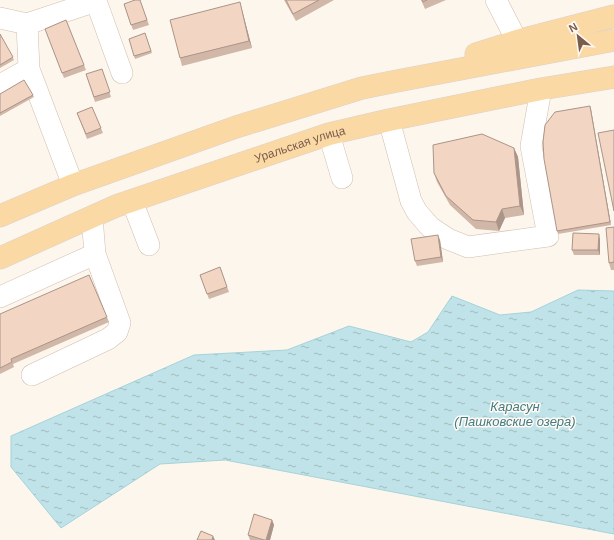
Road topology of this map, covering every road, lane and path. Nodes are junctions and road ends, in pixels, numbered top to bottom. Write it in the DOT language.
graph roads {
  1 [pos="496,0"];
  2 [pos="614,16"];
  3 [pos="0,18"];
  4 [pos="27,24"];
  5 [pos="614,40"];
  6 [pos="517,41"];
  7 [pos="29,69"];
  8 [pos="122,73"];
  9 [pos="614,77"];
  10 [pos="397,80"];
  11 [pos="0,85"];
  12 [pos="541,89"];
  13 [pos="390,120"];
  14 [pos="330,134"];
  15 [pos="342,178"];
  16 [pos="73,185"];
  17 [pos="132,200"];
  18 [pos="0,216"];
  19 [pos="92,217"];
  20 [pos="149,245"];
  21 [pos="95,254"];
  22 [pos="0,258"];
  23 [pos="0,297"];
  24 [pos="32,375"];
  1 -- 6 [label="street"];
  2 -- 6 [label="main road"];
  3 -- 4 [label="street"];
  4 -- 7 [label="street"];
  4 -- 8 [label="street"];
  5 -- 10 [label="main road"];
  6 -- 10 [label="main road"];
  7 -- 11 [label="street"];
  7 -- 16 [label="street"];
  9 -- 12 [label="main road, Уральская улица"];
  10 -- 16 [label="main road"];
  12 -- 13 [label="main road, Уральская улица"];
  12 -- 13 [label="street"];
  13 -- 14 [label="main road, Уральская улица"];
  14 -- 15 [label="street"];
  14 -- 17 [label="main road, Уральская улица"];
  16 -- 18 [label="main road"];
  17 -- 19 [label="main road, Уральская улица"];
  17 -- 20 [label="street"];
  19 -- 21 [label="street"];
  19 -- 22 [label="main road, Уральская улица"];
  21 -- 23 [label="street"];
  21 -- 24 [label="street"];
}
